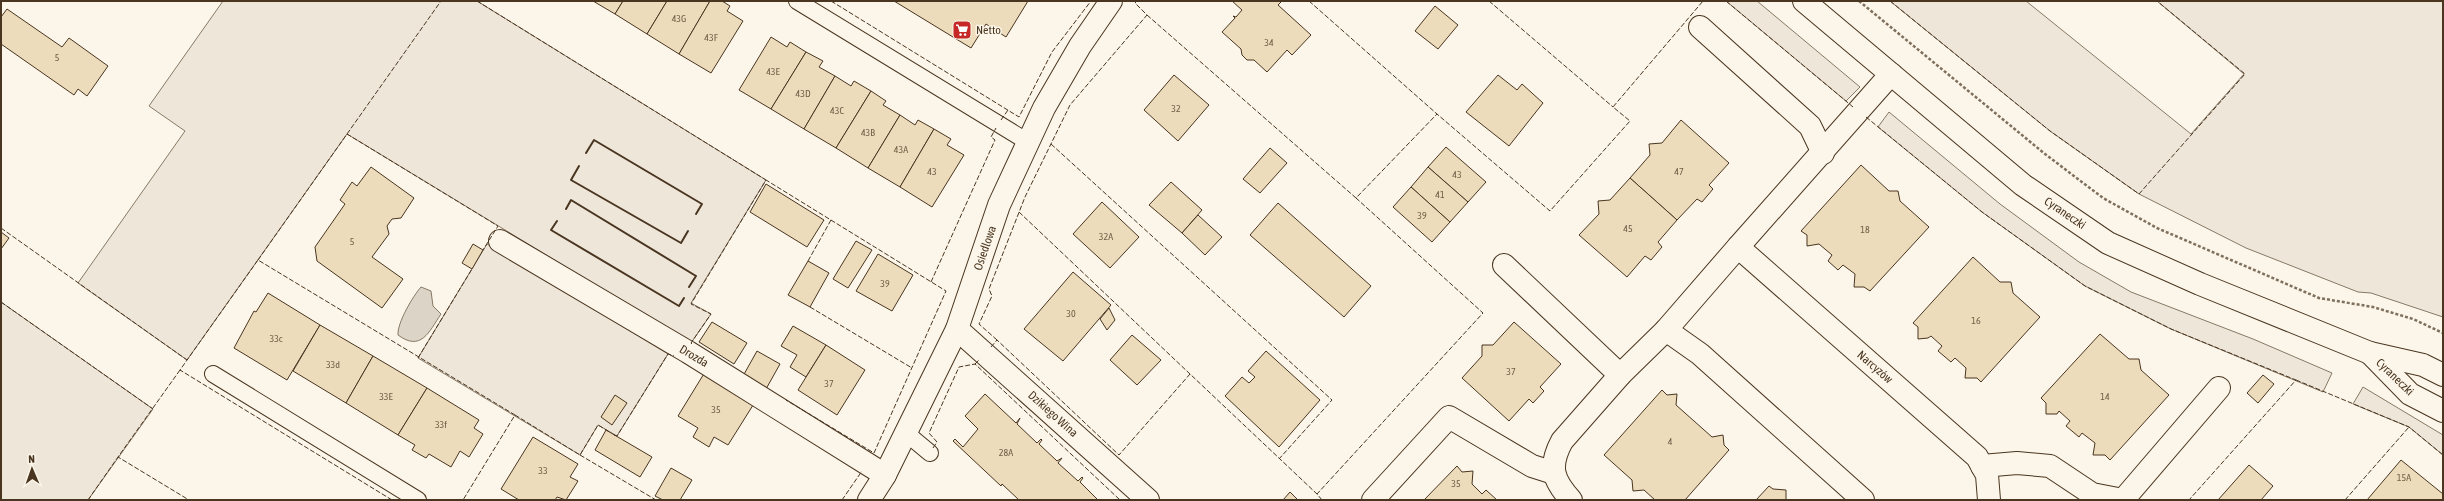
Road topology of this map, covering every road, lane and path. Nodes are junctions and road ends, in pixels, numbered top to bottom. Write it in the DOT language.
graph roads {
  1 [pos="797,1"];
  2 [pos="1111,1"];
  3 [pos="1804,1"];
  4 [pos="1859,1"];
  5 [pos="1700,27"];
  6 [pos="1891,74"];
  7 [pos="1028,142"];
  8 [pos="1823,153"];
  9 [pos="500,241"];
  10 [pos="1738,247"];
  11 [pos="1504,265"];
  12 [pos="957,330"];
  13 [pos="1666,330"];
  14 [pos="2443,333"];
  15 [pos="2370,352"];
  16 [pos="213,374"];
  17 [pos="1620,375"];
  18 [pos="2443,375"];
  19 [pos="2219,388"];
  20 [pos="2443,411"];
  21 [pos="906,433"];
  22 [pos="930,453"];
  23 [pos="1982,466"];
  24 [pos="1554,473"];
  25 [pos="885,475"];
  26 [pos="418,500"];
  27 [pos="869,500"];
  28 [pos="1148,500"];
  29 [pos="1373,500"];
  30 [pos="1572,500"];
  31 [pos="1863,500"];
  32 [pos="1989,500"];
  1 -- 7 [label="lane"];
  2 -- 7 [label="street, Osiedlowa"];
  3 -- 6 [label="street, Cyraneczki"];
  4 -- 14 [label="path"];
  5 -- 8 [label="street"];
  6 -- 8 [label="street"];
  6 -- 15 [label="street, Cyraneczki"];
  7 -- 12 [label="street, Osiedlowa"];
  8 -- 10 [label="street"];
  9 -- 25 [label="street, Drozda"];
  10 -- 13 [label="street"];
  10 -- 23 [label="street, Narcyzów"];
  11 -- 17 [label="street"];
  12 -- 21 [label="street, Osiedlowa"];
  12 -- 28 [label="street, Dzikiego Wina"];
  13 -- 17 [label="street"];
  13 -- 31 [label="street"];
  15 -- 18 [label="street, Cyraneczki"];
  15 -- 20 [label="street, Cyraneczki"];
  16 -- 26 [label="lane"];
  17 -- 24 [label="street"];
  19 -- 23 [label="street"];
  21 -- 22 [label="lane"];
  21 -- 25 [label="street, Osiedlowa"];
  23 -- 32 [label="street, Narcyzów"];
  24 -- 29 [label="street"];
  24 -- 30 [label="street"];
  25 -- 27 [label="street, Osiedlowa"];
}
